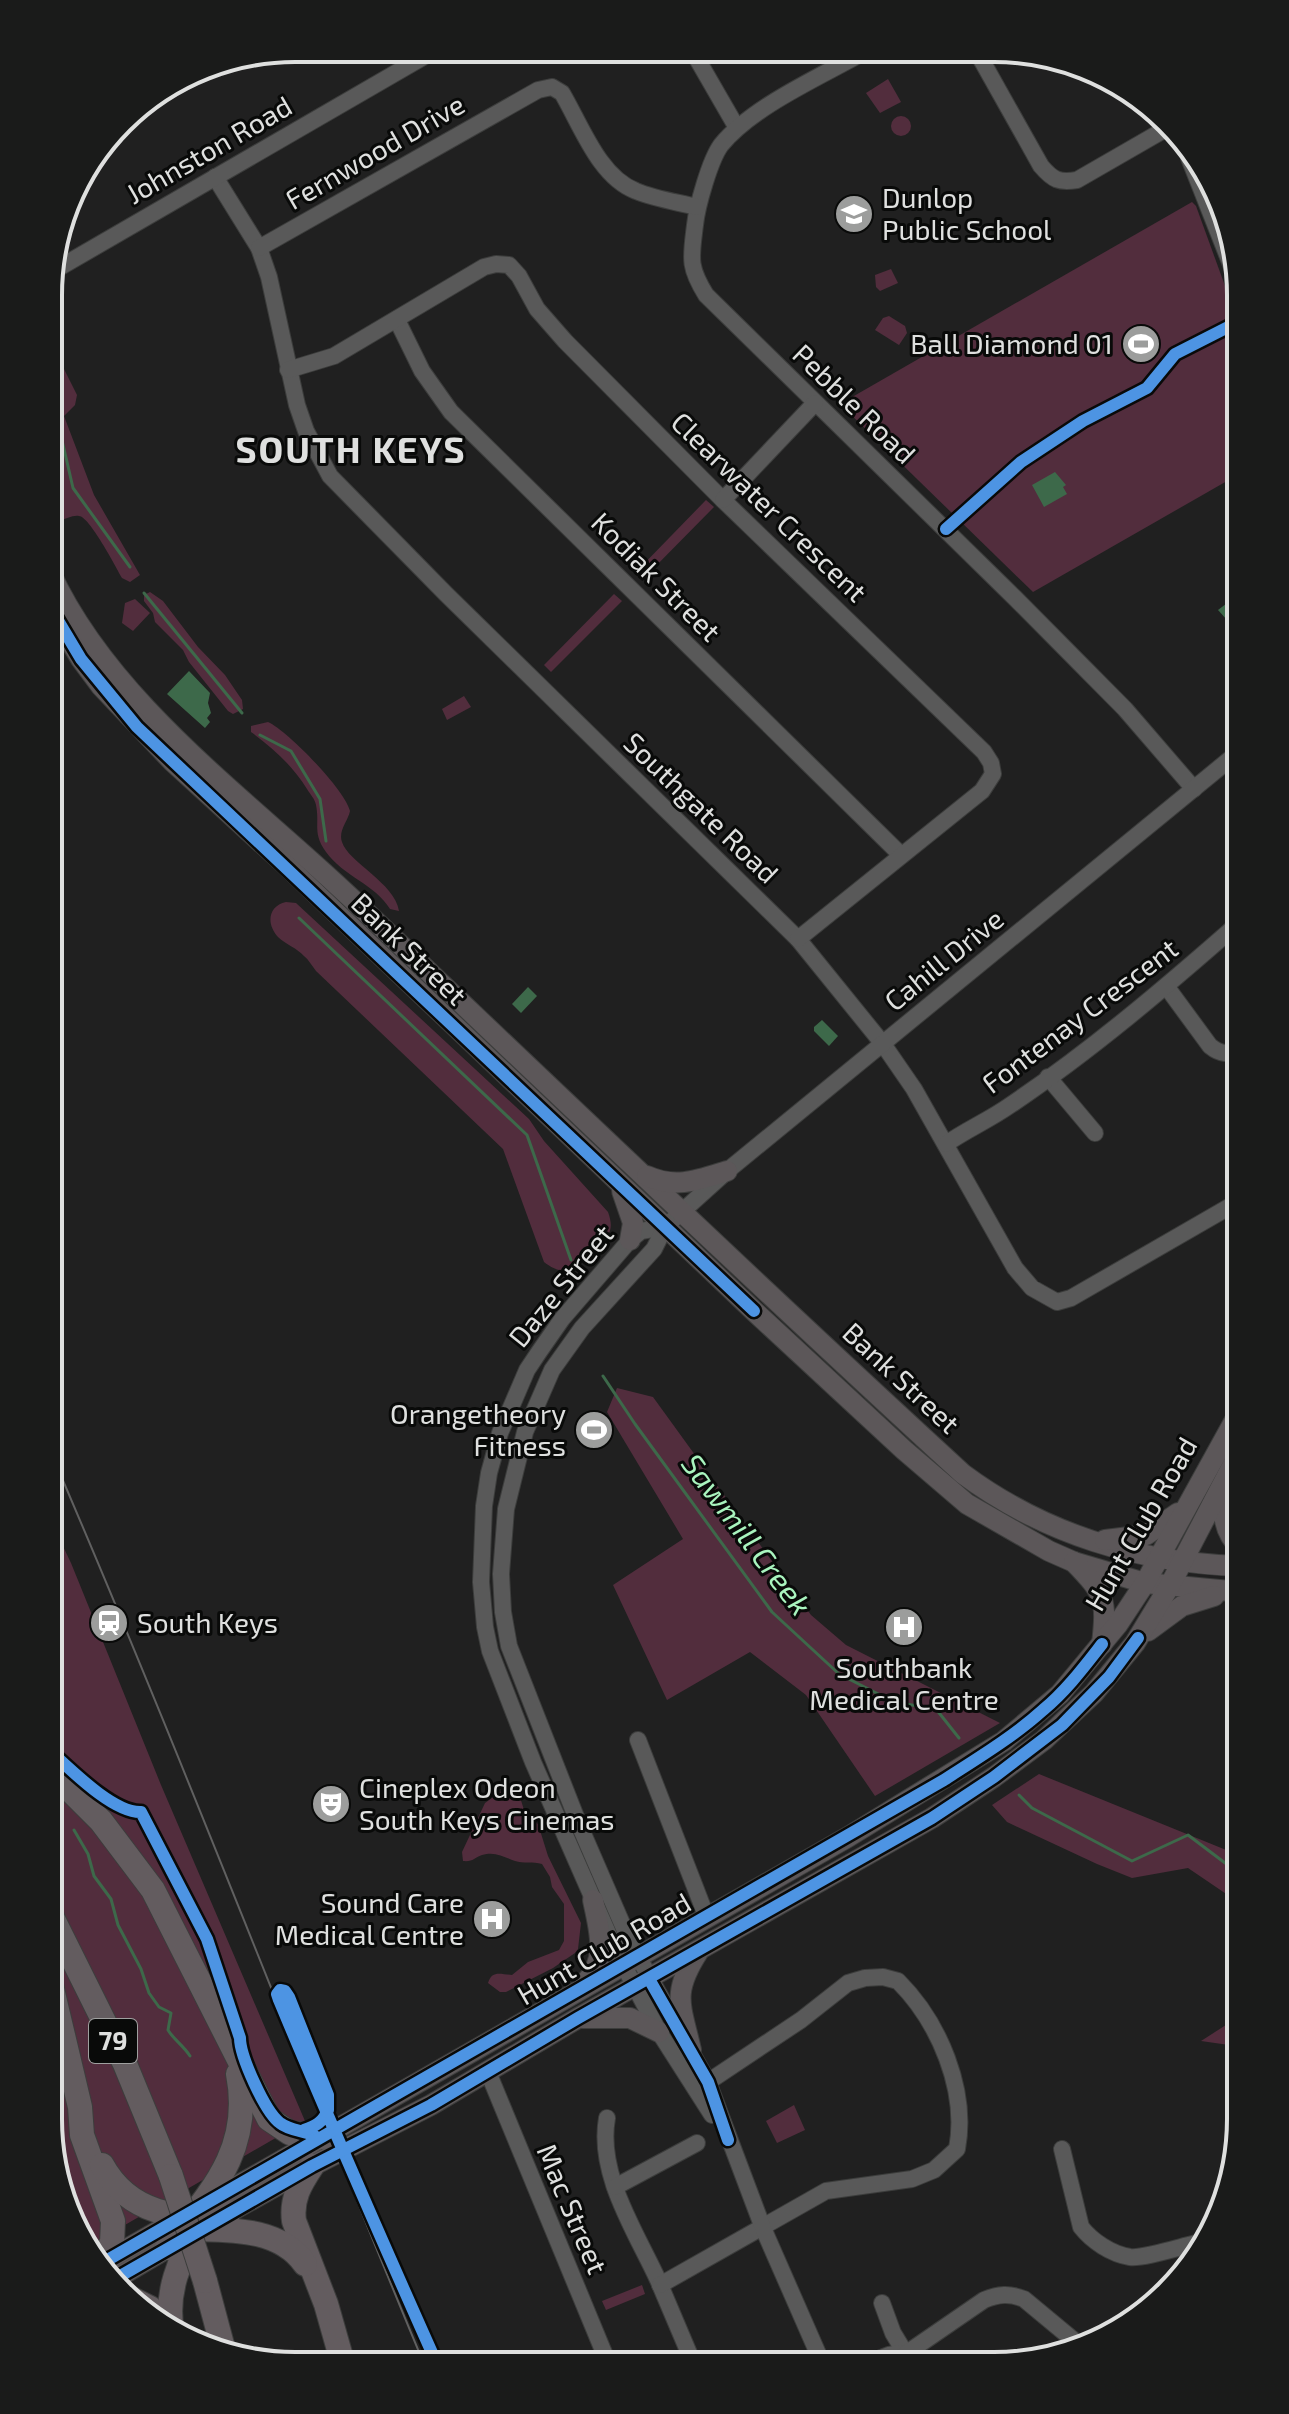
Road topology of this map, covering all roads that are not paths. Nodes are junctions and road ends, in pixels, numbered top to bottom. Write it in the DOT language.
graph roads {
  1 [pos="414,62"];
  2 [pos="699,62"];
  3 [pos="846,62"];
  4 [pos="983,62"];
  5 [pos="737,128"];
  6 [pos="1160,132"];
  7 [pos="215,177"];
  8 [pos="1201,189"];
  9 [pos="697,207"];
  10 [pos="1218,233"];
  11 [pos="259,248"];
  12 [pos="64,265"];
  13 [pos="397,320"];
  14 [pos="288,370"];
  15 [pos="815,403"];
  16 [pos="723,500"];
  17 [pos="62,592"];
  18 [pos="62,627"];
  19 [pos="1227,762"];
  20 [pos="1194,789"];
  21 [pos="900,854"];
  22 [pos="295,860"];
  23 [pos="1227,933"];
  24 [pos="798,939"];
  25 [pos="1166,986"];
  26 [pos="883,1044"];
  27 [pos="1227,1054"];
  28 [pos="1048,1077"];
  29 [pos="1095,1133"];
  30 [pos="946,1144"];
  31 [pos="727,1171"];
  32 [pos="640,1173"];
  33 [pos="617,1180"];
  34 [pos="1227,1208"];
  35 [pos="682,1212"];
  36 [pos="665,1227"];
  37 [pos="630,1240"];
  38 [pos="585,1292"];
  39 [pos="772,1296"];
  40 [pos="602,1305"];
  41 [pos="754,1311"];
  42 [pos="885,1417"];
  43 [pos="1227,1433"];
  44 [pos="1226,1478"];
  45 [pos="484,1506"];
  46 [pos="1184,1508"];
  47 [pos="506,1509"];
  48 [pos="995,1509"];
  49 [pos="1227,1530"];
  50 [pos="1090,1539"];
  51 [pos="1157,1559"];
  52 [pos="1074,1562"];
  53 [pos="1182,1562"];
  54 [pos="1227,1565"];
  55 [pos="1145,1583"];
  56 [pos="1169,1587"];
  57 [pos="1227,1591"];
  58 [pos="1227,1594"];
  59 [pos="1138,1638"];
  60 [pos="1102,1644"];
  61 [pos="509,1646"];
  62 [pos="490,1651"];
  63 [pos="1030,1721"];
  64 [pos="638,1740"];
  65 [pos="1044,1740"];
  66 [pos="552,1753"];
  67 [pos="533,1762"];
  68 [pos="62,1782"];
  69 [pos="593,1900"];
  70 [pos="707,1918"];
  71 [pos="62,1937"];
  72 [pos="698,1951"];
  73 [pos="630,1961"];
  74 [pos="642,1984"];
  75 [pos="577,1991"];
  76 [pos="578,2018"];
  77 [pos="222,2026"];
  78 [pos="62,2031"];
  79 [pos="659,2032"];
  80 [pos="691,2050"];
  81 [pos="488,2072"];
  82 [pos="708,2082"];
  83 [pos="80,2107"];
  84 [pos="607,2118"];
  85 [pos="322,2137"];
  86 [pos="728,2140"];
  87 [pos="697,2143"];
  88 [pos="1062,2149"];
  89 [pos="312,2166"];
  90 [pos="615,2187"];
  91 [pos="195,2220"];
  92 [pos="763,2228"];
  93 [pos="1190,2244"];
  94 [pos="106,2255"];
  95 [pos="108,2258"];
  96 [pos="121,2274"];
  97 [pos="313,2275"];
  98 [pos="660,2285"];
  99 [pos="882,2303"];
  100 [pos="171,2316"];
  101 [pos="221,2339"];
  102 [pos="1072,2339"];
  103 [pos="340,2352"];
  104 [pos="604,2352"];
  105 [pos="688,2352"];
  106 [pos="817,2352"];
  107 [pos="905,2352"];
  108 [pos="919,2352"];
  1 -- 7 [label="street, Johnston Road"];
  2 -- 5 [label="street"];
  3 -- 5 [label="street, Pebble Road"];
  4 -- 6 [label="street"];
  5 -- 9 [label="street, Pebble Road"];
  7 -- 11 [label="street, Southgate Road"];
  7 -- 12 [label="street, Johnston Road"];
  8 -- 10 [label="street"];
  9 -- 11 [label="street, Fernwood Drive"];
  9 -- 15 [label="street, Pebble Road"];
  11 -- 14 [label="street, Southgate Road"];
  13 -- 14 [label="street, Clearwater Crescent"];
  13 -- 16 [label="street, Clearwater Crescent"];
  13 -- 21 [label="street, Kodiak Street"];
  14 -- 24 [label="street, Southgate Road"];
  15 -- 16 [label="street"];
  15 -- 20 [label="street, Pebble Road"];
  16 -- 21 [label="street, Clearwater Crescent"];
  17 -- 22 [label="main road, Bank Street"];
  18 -- 22 [label="main road, Bank Street"];
  19 -- 20 [label="street, Cahill Drive"];
  20 -- 26 [label="street, Cahill Drive"];
  21 -- 24 [label="street, Clearwater Crescent"];
  22 -- 32 [label="main road, Bank Street"];
  22 -- 33 [label="main road, Bank Street"];
  23 -- 25 [label="street, Fontenay Crescent"];
  24 -- 26 [label="street, Southgate Road"];
  25 -- 27 [label="street"];
  25 -- 28 [label="street, Fontenay Crescent"];
  26 -- 30 [label="street, Southgate Road"];
  26 -- 31 [label="street, Cahill Drive"];
  28 -- 29 [label="street"];
  28 -- 30 [label="street, Fontenay Crescent"];
  30 -- 34 [label="street, Southgate Road"];
  31 -- 32 [label="main road"];
  31 -- 35 [label="street, Cahill Drive"];
  32 -- 35 [label="main road, Bank Street"];
  33 -- 36 [label="main road, Bank Street"];
  33 -- 37 [label="main road"];
  35 -- 36 [label="street, Daze Street"];
  35 -- 39 [label="main road, Bank Street"];
  36 -- 37 [label="street, Daze Street"];
  36 -- 40 [label="street, Daze Street"];
  36 -- 41 [label="main road, Bank Street"];
  37 -- 38 [label="street, Daze Street"];
  38 -- 40 [label="street"];
  38 -- 45 [label="street, Daze Street"];
  39 -- 41 [label="main road"];
  39 -- 42 [label="main road, Bank Street"];
  40 -- 47 [label="street, Daze Street"];
  41 -- 42 [label="main road, Bank Street"];
  42 -- 48 [label="main road, Bank Street"];
  43 -- 46 [label="main road, Hunt Club Road"];
  44 -- 49 [label="main road"];
  44 -- 53 [label="main road, Hunt Club Road"];
  45 -- 47 [label="street"];
  45 -- 62 [label="street, Daze Street"];
  46 -- 50 [label="main road"];
  46 -- 51 [label="main road, Hunt Club Road"];
  47 -- 61 [label="street, Daze Street"];
  48 -- 50 [label="main road, Bank Street"];
  48 -- 52 [label="main road, Bank Street"];
  50 -- 51 [label="main road, Bank Street"];
  51 -- 53 [label="main road, Bank Street"];
  51 -- 55 [label="main road, Hunt Club Road"];
  52 -- 55 [label="main road, Bank Street"];
  52 -- 60 [label="main road"];
  53 -- 54 [label="main road, Bank Street"];
  53 -- 56 [label="main road, Hunt Club Road"];
  55 -- 56 [label="main road, Bank Street"];
  55 -- 60 [label="main road, Hunt Club Road"];
  56 -- 57 [label="main road, Bank Street"];
  56 -- 59 [label="main road, Hunt Club Road"];
  58 -- 59 [label="main road"];
  59 -- 65 [label="main road, Hunt Club Road"];
  60 -- 63 [label="main road, Hunt Club Road"];
  61 -- 62 [label="street"];
  61 -- 66 [label="street, Daze Street"];
  62 -- 67 [label="street, Daze Street"];
  63 -- 65 [label="main road"];
  63 -- 70 [label="main road, Hunt Club Road"];
  64 -- 70 [label="street"];
  65 -- 72 [label="main road, Hunt Club Road"];
  66 -- 67 [label="street"];
  66 -- 73 [label="street, Daze Street"];
  67 -- 69 [label="street, Daze Street"];
  68 -- 77 [label="highway"];
  69 -- 73 [label="street, Daze Street"];
  69 -- 75 [label="main road"];
  70 -- 73 [label="main road, Hunt Club Road"];
  71 -- 101 [label="highway, 79, bridge"];
  72 -- 74 [label="main road, Hunt Club Road"];
  72 -- 80 [label="main road"];
  73 -- 74 [label="street, Daze Street"];
  73 -- 75 [label="main road, Hunt Club Road"];
  74 -- 76 [label="main road, Hunt Club Road"];
  74 -- 79 [label="street"];
  74 -- 80 [label="street"];
  75 -- 85 [label="main road, Hunt Club Road"];
  76 -- 79 [label="main road"];
  76 -- 81 [label="main road, Hunt Club Road"];
  77 -- 85 [label="highway"];
  77 -- 91 [label="highway"];
  78 -- 83 [label="highway"];
  79 -- 86 [label="street"];
  80 -- 82 [label="street"];
  81 -- 89 [label="main road, Hunt Club Road"];
  81 -- 104 [label="street, Mac Street"];
  82 -- 86 [label="street"];
  82 -- 92 [label="street"];
  83 -- 91 [label="highway"];
  83 -- 94 [label="highway"];
  84 -- 90 [label="street"];
  85 -- 91 [label="main road, Hunt Club Road"];
  86 -- 92 [label="street"];
  87 -- 90 [label="street"];
  88 -- 93 [label="street"];
  89 -- 91 [label="main road, Hunt Club Road"];
  89 -- 97 [label="highway"];
  90 -- 98 [label="street"];
  91 -- 95 [label="main road, Hunt Club Road"];
  91 -- 96 [label="main road, Hunt Club Road"];
  91 -- 97 [label="highway"];
  91 -- 100 [label="highway"];
  92 -- 98 [label="street"];
  92 -- 106 [label="street"];
  97 -- 103 [label="highway"];
  98 -- 105 [label="street"];
  99 -- 107 [label="street"];
  102 -- 108 [label="street"];
}
